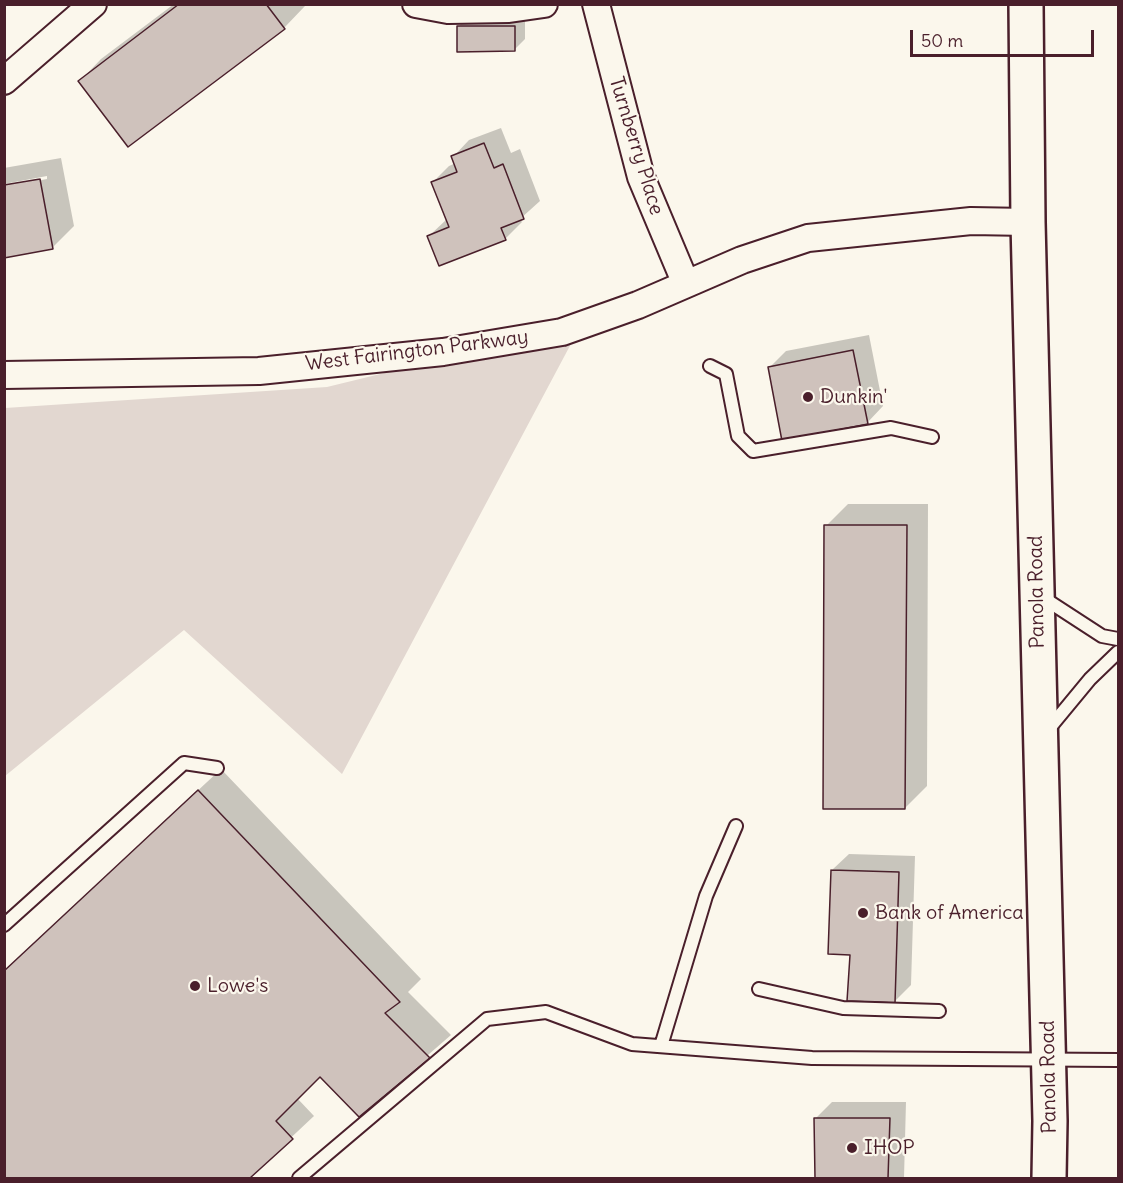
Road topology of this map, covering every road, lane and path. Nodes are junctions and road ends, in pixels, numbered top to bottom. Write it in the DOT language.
graph roads {
  1 [pos="93,4"];
  2 [pos="416,4"];
  3 [pos="544,4"];
  4 [pos="596,4"];
  5 [pos="1026,4"];
  6 [pos="4,81"];
  7 [pos="1028,222"];
  8 [pos="686,284"];
  9 [pos="710,366"];
  10 [pos="4,375"];
  11 [pos="932,437"];
  12 [pos="1037,594"];
  13 [pos="1119,639"];
  14 [pos="1119,652"];
  15 [pos="1041,740"];
  16 [pos="217,768"];
  17 [pos="736,826"];
  18 [pos="4,926"];
  19 [pos="759,989"];
  20 [pos="939,1011"];
  21 [pos="661,1046"];
  22 [pos="1049,1060"];
  23 [pos="1119,1060"];
  24 [pos="299,1179"];
  25 [pos="1048,1179"];
  1 -- 6 [label="street"];
  2 -- 3 [label="street"];
  4 -- 8 [label="street, Turnberry Place"];
  5 -- 7 [label="main road, Panola Road"];
  7 -- 8 [label="street, West Fairington Parkway"];
  7 -- 12 [label="main road, Panola Road"];
  8 -- 10 [label="street, West Fairington Parkway"];
  9 -- 11 [label="lane"];
  12 -- 13 [label="lane"];
  12 -- 15 [label="main road, Panola Road"];
  14 -- 15 [label="lane"];
  15 -- 22 [label="main road, Panola Road"];
  16 -- 18 [label="lane"];
  17 -- 21 [label="lane"];
  19 -- 20 [label="lane"];
  21 -- 22 [label="lane"];
  21 -- 24 [label="lane"];
  22 -- 23 [label="lane"];
  22 -- 25 [label="main road, Panola Road"];
}
